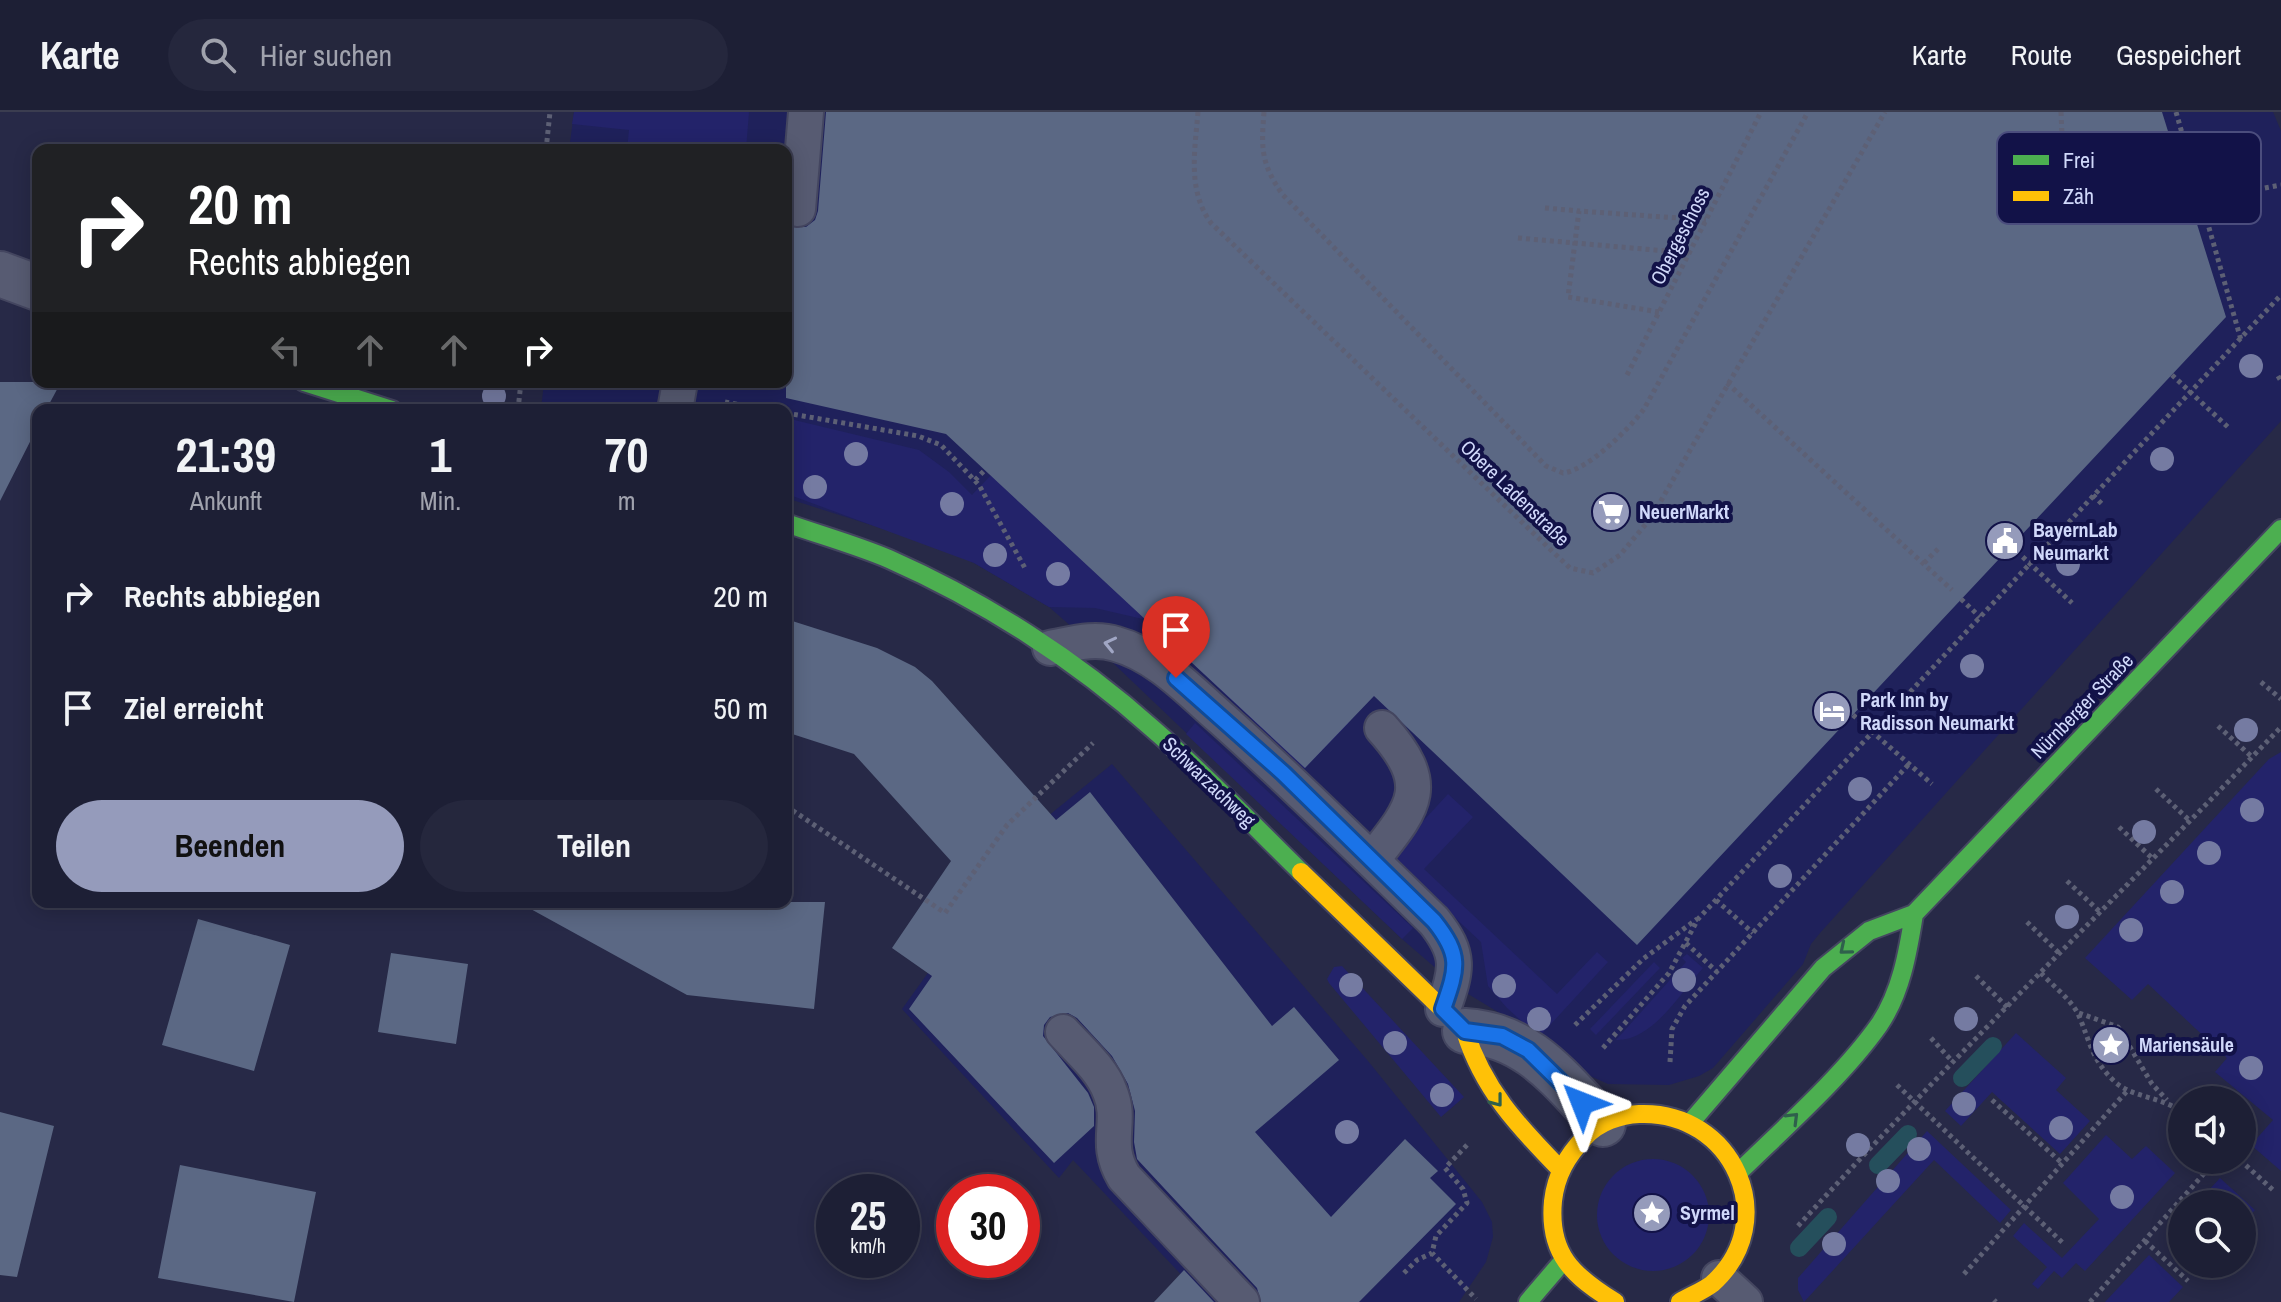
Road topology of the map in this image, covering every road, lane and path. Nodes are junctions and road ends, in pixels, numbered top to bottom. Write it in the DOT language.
graph roads {
  1 [pos="550,112"];
  2 [pos="806,112"];
  3 [pos="1198,112"];
  4 [pos="1264,112"];
  5 [pos="1761,112"];
  6 [pos="1808,112"];
  7 [pos="1885,112"];
  8 [pos="2061,112"];
  9 [pos="2176,112"];
  10 [pos="2062,132"];
  11 [pos="2182,132"];
  12 [pos="547,144"];
  13 [pos="2281,185"];
  14 [pos="2261,189"];
  15 [pos="792,208"];
  16 [pos="1545,208"];
  17 [pos="1579,211"];
  18 [pos="1706,220"];
  19 [pos="2209,224"];
  20 [pos="1518,238"];
  21 [pos="1689,253"];
  22 [pos="0,274"];
  23 [pos="32,286"];
  24 [pos="2281,295"];
  25 [pos="1659,312"];
  26 [pos="2241,340"];
  27 [pos="1627,375"];
  28 [pos="2172,375"];
  29 [pos="1727,383"];
  30 [pos="323,388"];
  31 [pos="2190,392"];
  32 [pos="373,404"];
  33 [pos="792,414"];
  34 [pos="2230,429"];
  35 [pos="985,470"];
  36 [pos="2093,495"];
  37 [pos="2104,506"];
  38 [pos="792,525"];
  39 [pos="2281,529"];
  40 [pos="2011,546"];
  41 [pos="1938,549"];
  42 [pos="1924,563"];
  43 [pos="2030,563"];
  44 [pos="1952,590"];
  45 [pos="1961,599"];
  46 [pos="2072,603"];
  47 [pos="1980,617"];
  48 [pos="1050,648"];
  49 [pos="2261,682"];
  50 [pos="2281,699"];
  51 [pos="1853,715"];
  52 [pos="2218,726"];
  53 [pos="2281,727"];
  54 [pos="1382,728"];
  55 [pos="1873,732"];
  56 [pos="1099,737"];
  57 [pos="2252,757"];
  58 [pos="1909,764"];
  59 [pos="1932,784"];
  60 [pos="2156,789"];
  61 [pos="792,810"];
  62 [pos="2190,821"];
  63 [pos="2119,827"];
  64 [pos="2153,859"];
  65 [pos="1372,860"];
  66 [pos="2067,881"];
  67 [pos="1716,900"];
  68 [pos="2100,912"];
  69 [pos="1914,914"];
  70 [pos="1698,919"];
  71 [pos="2027,922"];
  72 [pos="1753,933"];
  73 [pos="1686,943"];
  74 [pos="2060,954"];
  75 [pos="1717,972"];
  76 [pos="2041,973"];
  77 [pos="1976,976"];
  78 [pos="2008,1008"];
  79 [pos="2078,1013"];
  80 [pos="1454,1020"];
  81 [pos="1581,1020"];
  82 [pos="1923,1030"];
  83 [pos="1063,1032"];
  84 [pos="1596,1055"];
  85 [pos="1952,1061"];
  86 [pos="1670,1063"];
  87 [pos="2127,1091"];
  88 [pos="1913,1100"];
  89 [pos="1992,1100"];
  90 [pos="2168,1102"];
  91 [pos="2168,1103"];
  92 [pos="1691,1122"];
  93 [pos="1603,1124"];
  94 [pos="1463,1149"];
  95 [pos="2063,1164"];
  96 [pos="1560,1169"];
  97 [pos="1738,1173"];
  98 [pos="2204,1174"];
  99 [pos="2255,1174"];
  100 [pos="2273,1190"];
  101 [pos="2025,1206"];
  102 [pos="1798,1226"];
  103 [pos="2145,1241"];
  104 [pos="2064,1244"];
  105 [pos="1432,1253"];
  106 [pos="1563,1261"];
  107 [pos="1404,1273"];
  108 [pos="1964,1274"];
  109 [pos="1719,1278"];
  110 [pos="2188,1281"];
  111 [pos="1242,1302"];
  112 [pos="1479,1302"];
  113 [pos="1528,1302"];
  114 [pos="1613,1302"];
  115 [pos="1680,1302"];
  116 [pos="1745,1302"];
  117 [pos="2090,1302"];
  1 -- 12 [label="path"];
  2 -- 15 [label="lane"];
  3 -- 29 [label="path, Obere Ladenstraße"];
  4 -- 6 [label="path, Obere Ladenstraße"];
  5 -- 18 [label="path, Obergeschoss"];
  7 -- 29 [label="path, Obere Ladenstraße"];
  8 -- 10 [label="path"];
  9 -- 11 [label="path"];
  13 -- 14 [label="path"];
  16 -- 17 [label="path"];
  17 -- 18 [label="path"];
  17 -- 25 [label="path"];
  18 -- 21 [label="path, Obergeschoss"];
  19 -- 26 [label="path"];
  20 -- 21 [label="path"];
  21 -- 25 [label="path, Obergeschoss"];
  22 -- 23 [label="street"];
  24 -- 26 [label="path"];
  25 -- 27 [label="path, Obergeschoss"];
  26 -- 31 [label="path"];
  28 -- 31 [label="path"];
  29 -- 42 [label="path"];
  30 -- 32 [label="main road"];
  31 -- 34 [label="path"];
  31 -- 36 [label="path"];
  33 -- 35 [label="path"];
  36 -- 37 [label="path"];
  36 -- 43 [label="path"];
  38 -- 48 [label="main road, Schwarzachweg"];
  39 -- 69 [label="main road, Nürnberger Straße"];
  40 -- 43 [label="path"];
  41 -- 42 [label="path"];
  42 -- 44 [label="path"];
  43 -- 46 [label="path"];
  43 -- 47 [label="path"];
  45 -- 47 [label="path"];
  47 -- 55 [label="path"];
  65 -- 48 [label="lane, one-way"];
  48 -- 80 [label="main road, Schwarzachweg"];
  49 -- 50 [label="path"];
  51 -- 55 [label="path"];
  52 -- 57 [label="path"];
  53 -- 57 [label="path"];
  54 -- 65 [label="lane"];
  55 -- 58 [label="path"];
  55 -- 67 [label="path"];
  56 -- 61 [label="path"];
  57 -- 62 [label="path"];
  58 -- 59 [label="path"];
  58 -- 72 [label="path"];
  60 -- 62 [label="path"];
  62 -- 64 [label="path"];
  63 -- 64 [label="path"];
  64 -- 68 [label="path"];
  65 -- 80 [label="lane"];
  66 -- 68 [label="path"];
  67 -- 70 [label="path"];
  67 -- 72 [label="path"];
  68 -- 74 [label="path"];
  69 -- 92 [label="main road, Nürnberger Straße, one-way"];
  97 -- 69 [label="main road, one-way"];
  70 -- 73 [label="path"];
  70 -- 81 [label="path"];
  71 -- 74 [label="path"];
  72 -- 75 [label="path"];
  73 -- 75 [label="path"];
  73 -- 84 [label="path"];
  74 -- 76 [label="path"];
  75 -- 86 [label="path"];
  76 -- 78 [label="path"];
  76 -- 79 [label="path"];
  77 -- 78 [label="path"];
  78 -- 85 [label="path"];
  79 -- 87 [label="path"];
  79 -- 90 [label="path"];
  80 -- 93 [label="street"];
  80 -- 96 [label="main road, Schwarzachweg, one-way"];
  82 -- 85 [label="path"];
  83 -- 111 [label="lane"];
  85 -- 88 [label="path"];
  87 -- 91 [label="path"];
  87 -- 95 [label="path"];
  88 -- 101 [label="path"];
  88 -- 102 [label="path"];
  89 -- 95 [label="path"];
  92 -- 93 [label="main road"];
  92 -- 97 [label="main road"];
  93 -- 96 [label="main road"];
  94 -- 105 [label="path"];
  95 -- 101 [label="path"];
  96 -- 106 [label="main road"];
  97 -- 109 [label="main road"];
  98 -- 103 [label="path"];
  99 -- 100 [label="path"];
  101 -- 104 [label="path"];
  101 -- 108 [label="path"];
  103 -- 110 [label="path"];
  103 -- 117 [label="path"];
  105 -- 107 [label="path"];
  105 -- 112 [label="path"];
  106 -- 113 [label="main road"];
  106 -- 114 [label="main road"];
  109 -- 115 [label="main road"];
  109 -- 116 [label="lane"];
}
